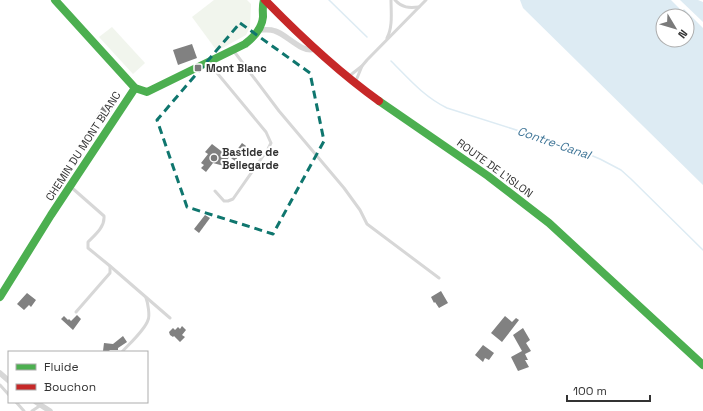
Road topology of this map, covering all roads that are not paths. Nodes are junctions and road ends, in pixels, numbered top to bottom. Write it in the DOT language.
graph roads {
  1 [pos="55,0"];
  2 [pos="265,0"];
  3 [pos="391,0"];
  4 [pos="395,0"];
  5 [pos="426,0"];
  6 [pos="419,8"];
  7 [pos="259,30"];
  8 [pos="385,41"];
  9 [pos="314,49"];
  10 [pos="233,50"];
  11 [pos="208,62"];
  12 [pos="362,66"];
  13 [pos="347,78"];
  14 [pos="355,84"];
  15 [pos="135,88"];
  16 [pos="70,186"];
  17 [pos="215,191"];
  18 [pos="110,266"];
  19 [pos="439,278"];
  20 [pos="144,296"];
  21 [pos="0,297"];
  22 [pos="76,312"];
  23 [pos="170,318"];
  24 [pos="123,351"];
  25 [pos="703,365"];
  26 [pos="0,373"];
  27 [pos="8,380"];
  28 [pos="0,385"];
  29 [pos="8,394"];
  30 [pos="17,403"];
  31 [pos="39,404"];
  32 [pos="24,411"];
  33 [pos="32,411"];
  34 [pos="50,411"];
  1 -- 15 [label="street"];
  2 -- 7 [label="street"];
  2 -- 9 [label="street, ROUTE DE L'ISLON"];
  3 -- 8 [label="lane"];
  4 -- 6 [label="lane"];
  5 -- 6 [label="lane"];
  6 -- 8 [label="lane"];
  7 -- 9 [label="street"];
  7 -- 10 [label="street, CHEMIN DU MONT BLANC"];
  8 -- 12 [label="lane"];
  9 -- 13 [label="street, ROUTE DE L'ISLON"];
  10 -- 11 [label="street, CHEMIN DU MONT BLANC"];
  10 -- 19 [label="lane"];
  11 -- 15 [label="street, CHEMIN DU MONT BLANC"];
  11 -- 17 [label="lane"];
  12 -- 13 [label="lane"];
  12 -- 14 [label="lane"];
  13 -- 14 [label="street, ROUTE DE L'ISLON"];
  14 -- 25 [label="street, ROUTE DE L'ISLON"];
  15 -- 16 [label="street, CHEMIN DU MONT BLANC"];
  16 -- 18 [label="lane"];
  16 -- 21 [label="street, CHEMIN DU MONT BLANC"];
  18 -- 20 [label="lane"];
  18 -- 22 [label="lane"];
  20 -- 23 [label="lane"];
  20 -- 24 [label="lane"];
  26 -- 27 [label="street"];
  28 -- 29 [label="lane"];
  30 -- 32 [label="lane"];
  31 -- 33 [label="lane"];
  31 -- 34 [label="street"];
}
